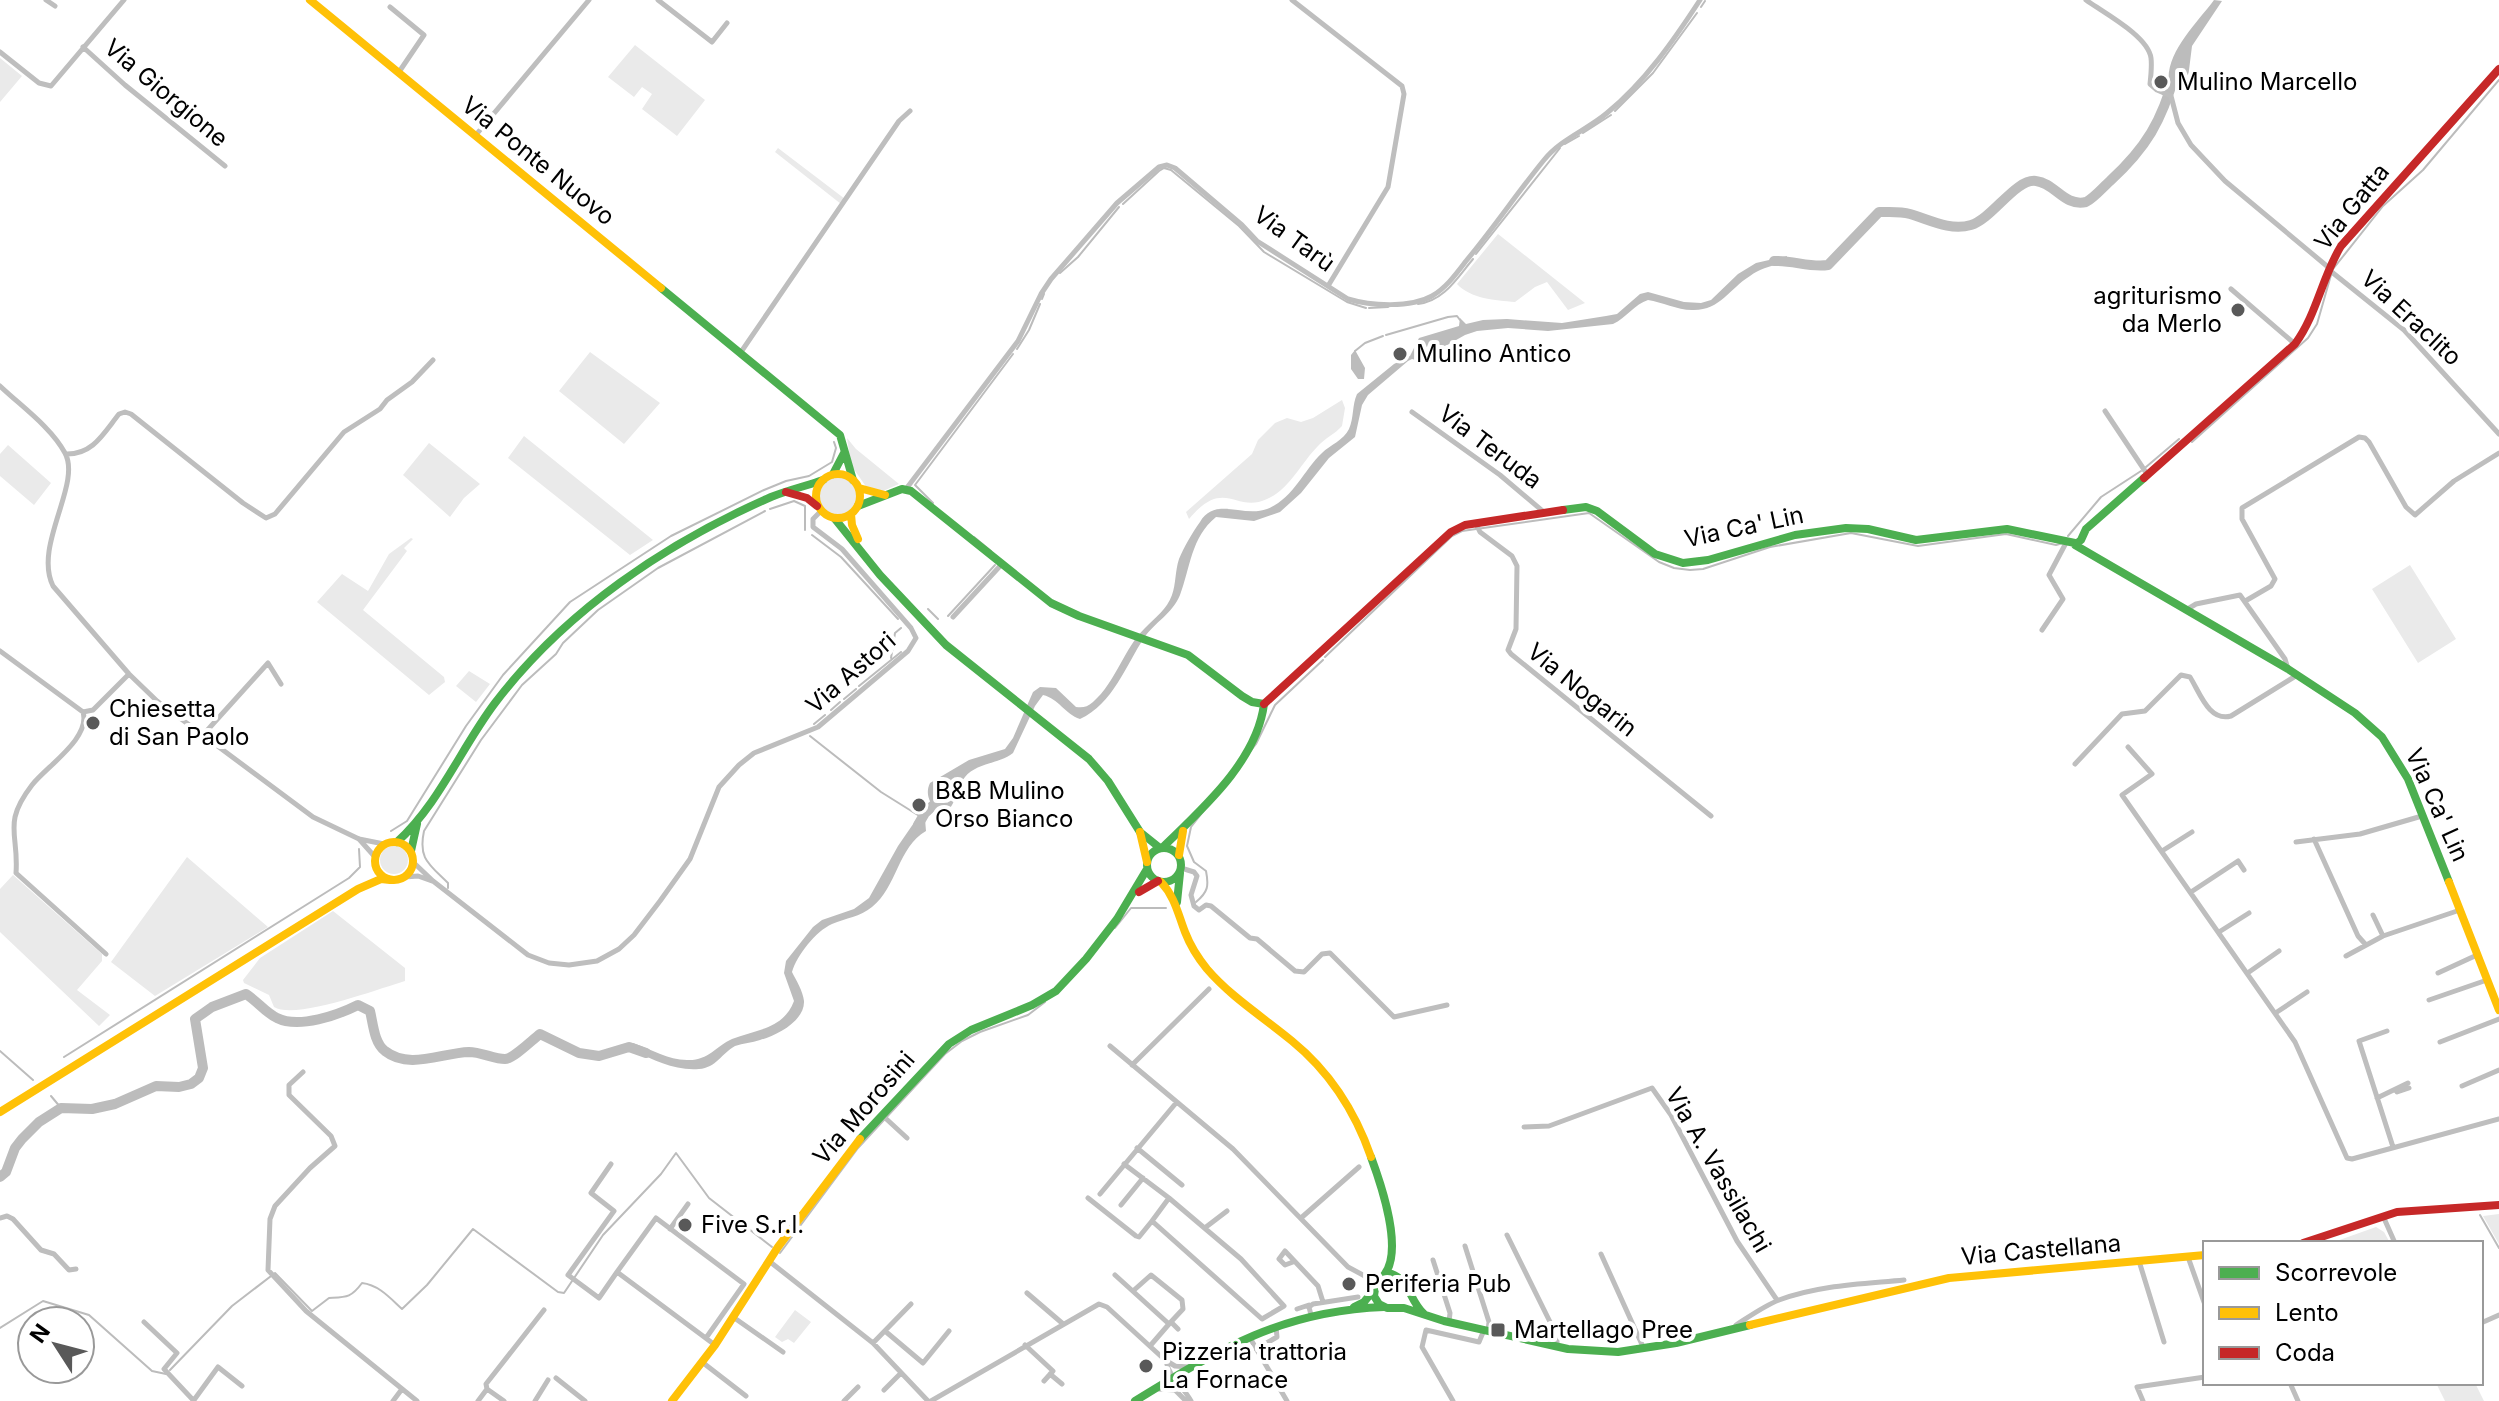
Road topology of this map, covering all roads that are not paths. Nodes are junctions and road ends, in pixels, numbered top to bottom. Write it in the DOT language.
graph roads {
  1 [pos="46,0"];
  2 [pos="124,0"];
  3 [pos="310,0"];
  4 [pos="589,0"];
  5 [pos="658,0"];
  6 [pos="1292,0"];
  7 [pos="1700,0"];
  8 [pos="2086,0"];
  9 [pos="55,6"];
  10 [pos="390,7"];
  11 [pos="727,23"];
  12 [pos="83,47"];
  13 [pos="0,52"];
  14 [pos="2499,69"];
  15 [pos="399,72"];
  16 [pos="910,111"];
  17 [pos="475,136"];
  18 [pos="225,166"];
  19 [pos="2328,268"];
  20 [pos="1328,286"];
  21 [pos="2231,289"];
  22 [pos="2295,344"];
  23 [pos="741,352"];
  24 [pos="433,360"];
  25 [pos="0,386"];
  26 [pos="2105,411"];
  27 [pos="1412,412"];
  28 [pos="2499,434"];
  29 [pos="845,451"];
  30 [pos="2499,453"];
  31 [pos="67,454"];
  32 [pos="2145,472"];
  33 [pos="833,474"];
  34 [pos="823,480"];
  35 [pos="856,484"];
  36 [pos="906,489"];
  37 [pos="785,492"];
  38 [pos="891,495"];
  39 [pos="858,506"];
  40 [pos="820,509"];
  41 [pos="1545,513"];
  42 [pos="851,514"];
  43 [pos="835,519"];
  44 [pos="1477,527"];
  45 [pos="2076,543"];
  46 [pos="868,558"];
  47 [pos="1001,565"];
  48 [pos="2247,600"];
  49 [pos="2186,611"];
  50 [pos="953,617"];
  51 [pos="2042,630"];
  52 [pos="0,651"];
  53 [pos="2291,671"];
  54 [pos="129,674"];
  55 [pos="281,684"];
  56 [pos="1264,704"];
  57 [pos="83,712"];
  58 [pos="203,735"];
  59 [pos="2128,747"];
  60 [pos="2075,764"];
  61 [pos="1711,816"];
  62 [pos="2423,816"];
  63 [pos="417,823"];
  64 [pos="1184,829"];
  65 [pos="1140,832"];
  66 [pos="2192,832"];
  67 [pos="359,839"];
  68 [pos="2314,839"];
  69 [pos="397,842"];
  70 [pos="2296,842"];
  71 [pos="384,844"];
  72 [pos="1162,848"];
  73 [pos="411,851"];
  74 [pos="2162,851"];
  75 [pos="1179,855"];
  76 [pos="375,861"];
  77 [pos="413,862"];
  78 [pos="1147,865"];
  79 [pos="1180,870"];
  80 [pos="2244,870"];
  81 [pos="405,877"];
  82 [pos="390,880"];
  83 [pos="433,881"];
  84 [pos="1160,882"];
  85 [pos="358,889"];
  86 [pos="2191,892"];
  87 [pos="1134,895"];
  88 [pos="1177,903"];
  89 [pos="2460,910"];
  90 [pos="2249,913"];
  91 [pos="2373,915"];
  92 [pos="2219,932"];
  93 [pos="2383,936"];
  94 [pos="2366,945"];
  95 [pos="2279,951"];
  96 [pos="106,954"];
  97 [pos="2477,955"];
  98 [pos="2346,956"];
  99 [pos="2249,972"];
  100 [pos="2438,973"];
  101 [pos="2487,980"];
  102 [pos="1209,989"];
  103 [pos="2307,992"];
  104 [pos="2429,1000"];
  105 [pos="1447,1005"];
  106 [pos="2499,1010"];
  107 [pos="2277,1012"];
  108 [pos="2499,1019"];
  109 [pos="2387,1031"];
  110 [pos="2440,1042"];
  111 [pos="1110,1046"];
  112 [pos="1132,1065"];
  113 [pos="2499,1070"];
  114 [pos="303,1072"];
  115 [pos="2409,1085"];
  116 [pos="2462,1086"];
  117 [pos="2377,1098"];
  118 [pos="1176,1103"];
  119 [pos="0,1112"];
  120 [pos="882,1115"];
  121 [pos="2499,1119"];
  122 [pos="1524,1127"];
  123 [pos="907,1138"];
  124 [pos="2393,1147"];
  125 [pos="1137,1148"];
  126 [pos="611,1164"];
  127 [pos="1124,1164"];
  128 [pos="1359,1167"];
  129 [pos="1143,1178"];
  130 [pos="1182,1185"];
  131 [pos="1100,1194"];
  132 [pos="1088,1198"];
  133 [pos="1169,1198"];
  134 [pos="688,1204"];
  135 [pos="1121,1205"];
  136 [pos="2499,1205"];
  137 [pos="1227,1211"];
  138 [pos="2383,1215"];
  139 [pos="0,1218"];
  140 [pos="1301,1218"];
  141 [pos="1152,1221"];
  142 [pos="1206,1227"];
  143 [pos="670,1229"];
  144 [pos="1507,1235"];
  145 [pos="2309,1241"];
  146 [pos="2394,1241"];
  147 [pos="1465,1246"];
  148 [pos="1393,1249"];
  149 [pos="1601,1254"];
  150 [pos="2203,1255"];
  151 [pos="2188,1257"];
  152 [pos="1433,1260"];
  153 [pos="769,1261"];
  154 [pos="2139,1261"];
  155 [pos="1293,1262"];
  156 [pos="76,1269"];
  157 [pos="617,1272"];
  158 [pos="1115,1275"];
  159 [pos="1384,1275"];
  160 [pos="1405,1280"];
  161 [pos="1904,1280"];
  162 [pos="1880,1283"];
  163 [pos="1374,1286"];
  164 [pos="1133,1291"];
  165 [pos="1409,1291"];
  166 [pos="1027,1293"];
  167 [pos="1882,1293"];
  168 [pos="1358,1297"];
  169 [pos="2203,1299"];
  170 [pos="1777,1300"];
  171 [pos="1323,1302"];
  172 [pos="911,1304"];
  173 [pos="1353,1307"];
  174 [pos="1384,1307"];
  175 [pos="1397,1308"];
  176 [pos="1297,1309"];
  177 [pos="544,1310"];
  178 [pos="1310,1310"];
  179 [pos="1276,1313"];
  180 [pos="1424,1314"];
  181 [pos="733,1317"];
  182 [pos="144,1322"];
  183 [pos="1449,1322"];
  184 [pos="1062,1323"];
  185 [pos="1170,1323"];
  186 [pos="1278,1326"];
  187 [pos="1178,1329"];
  188 [pos="1486,1330"];
  189 [pos="1734,1330"];
  190 [pos="885,1331"];
  191 [pos="949,1331"];
  192 [pos="706,1338"];
  193 [pos="1250,1338"];
  194 [pos="2164,1342"];
  195 [pos="873,1343"];
  196 [pos="715,1345"];
  197 [pos="1025,1345"];
  198 [pos="1150,1346"];
  199 [pos="1557,1346"];
  200 [pos="1256,1349"];
  201 [pos="1644,1350"];
  202 [pos="783,1352"];
  203 [pos="702,1362"];
  204 [pos="1168,1364"];
  205 [pos="1194,1367"];
  206 [pos="901,1373"];
  207 [pos="1050,1374"];
  208 [pos="2203,1377"];
  209 [pos="556,1378"];
  210 [pos="1174,1378"];
  211 [pos="548,1380"];
  212 [pos="1044,1381"];
  213 [pos="1062,1384"];
  214 [pos="242,1386"];
  215 [pos="1182,1386"];
  216 [pos="858,1387"];
  217 [pos="402,1389"];
  218 [pos="487,1389"];
  219 [pos="884,1390"];
  220 [pos="1175,1390"];
  221 [pos="1150,1392"];
  222 [pos="746,1396"];
  223 [pos="677,1399"];
  224 [pos="194,1401"];
  225 [pos="393,1401"];
  226 [pos="417,1401"];
  227 [pos="478,1401"];
  228 [pos="504,1401"];
  229 [pos="535,1401"];
  230 [pos="585,1401"];
  231 [pos="844,1401"];
  232 [pos="930,1401"];
  233 [pos="1135,1401"];
  234 [pos="1189,1401"];
  235 [pos="1287,1401"];
  236 [pos="1453,1401"];
  237 [pos="2143,1401"];
  1 -- 9 [label="street"];
  2 -- 12 [label="street, Via Giorgione"];
  3 -- 15 [label="street, Via Ponte Nuovo"];
  4 -- 17 [label="street"];
  5 -- 11 [label="street"];
  6 -- 20 [label="street"];
  7 -- 20 [label="street, Via Tarù"];
  8 -- 19 [label="street, Via Eraclito"];
  10 -- 15 [label="street"];
  12 -- 13 [label="street, Via Giorgione"];
  12 -- 18 [label="street, Via Giorgione"];
  14 -- 19 [label="street, Via Gatta"];
  15 -- 17 [label="street, Via Ponte Nuovo"];
  16 -- 23 [label="street"];
  17 -- 23 [label="street, Via Ponte Nuovo"];
  19 -- 22 [label="street, Via Gatta"];
  19 -- 28 [label="street, Via Eraclito"];
  20 -- 36 [label="street, Via Tarù"];
  21 -- 22 [label="street"];
  22 -- 32 [label="street, Via Gatta"];
  23 -- 29 [label="street, Via Ponte Nuovo"];
  24 -- 31 [label="street"];
  25 -- 31 [label="street"];
  26 -- 32 [label="street"];
  27 -- 41 [label="street, Via Teruda"];
  29 -- 33 [label="street"];
  29 -- 35 [label="street, Via Ponte Nuovo"];
  30 -- 48 [label="street"];
  31 -- 54 [label="street"];
  32 -- 45 [label="street, Via Gatta"];
  33 -- 34 [label="street"];
  33 -- 35 [label="street"];
  34 -- 37 [label="street"];
  34 -- 40 [label="street"];
  35 -- 38 [label="street"];
  35 -- 39 [label="street"];
  36 -- 38 [label="street"];
  36 -- 47 [label="street"];
  37 -- 40 [label="street"];
  37 -- 63 [label="street"];
  38 -- 39 [label="street"];
  39 -- 42 [label="street"];
  40 -- 43 [label="street"];
  40 -- 83 [label="street, Via Astori"];
  41 -- 44 [label="street, Via Ca' Lin"];
  41 -- 45 [label="street, Via Ca' Lin"];
  42 -- 43 [label="street"];
  42 -- 46 [label="street"];
  43 -- 46 [label="street"];
  44 -- 56 [label="street, Via Ca' Lin"];
  44 -- 61 [label="street, Via Nogarin"];
  45 -- 49 [label="street, Via Ca' Lin"];
  45 -- 51 [label="street"];
  46 -- 65 [label="street"];
  47 -- 50 [label="street"];
  47 -- 56 [label="street"];
  48 -- 49 [label="street"];
  48 -- 53 [label="street, Via Ca' Lin"];
  49 -- 53 [label="street, Via Ca' Lin"];
  52 -- 57 [label="street"];
  53 -- 60 [label="street"];
  53 -- 62 [label="street, Via Ca' Lin"];
  54 -- 57 [label="street"];
  54 -- 58 [label="street"];
  55 -- 58 [label="street"];
  56 -- 64 [label="street"];
  57 -- 96 [label="street"];
  58 -- 67 [label="street"];
  59 -- 74 [label="street"];
  62 -- 68 [label="street"];
  62 -- 89 [label="street, Via Ca' Lin"];
  63 -- 69 [label="street"];
  63 -- 73 [label="street"];
  64 -- 72 [label="street"];
  64 -- 75 [label="street"];
  65 -- 72 [label="street"];
  65 -- 78 [label="street"];
  66 -- 74 [label="street"];
  67 -- 71 [label="street"];
  67 -- 76 [label="street"];
  68 -- 70 [label="street"];
  68 -- 94 [label="street"];
  69 -- 71 [label="street"];
  69 -- 73 [label="street"];
  71 -- 76 [label="street"];
  72 -- 75 [label="street"];
  72 -- 78 [label="street"];
  73 -- 77 [label="street"];
  74 -- 86 [label="street"];
  75 -- 79 [label="street"];
  76 -- 82 [label="street"];
  76 -- 85 [label="street"];
  77 -- 81 [label="street"];
  77 -- 83 [label="street"];
  78 -- 84 [label="street"];
  78 -- 87 [label="street, Via Morosini"];
  79 -- 84 [label="street"];
  79 -- 88 [label="street"];
  79 -- 105 [label="street"];
  80 -- 86 [label="street"];
  81 -- 82 [label="street"];
  81 -- 83 [label="street"];
  82 -- 85 [label="street"];
  84 -- 87 [label="street, Via Morosini"];
  84 -- 88 [label="street"];
  85 -- 119 [label="street"];
  86 -- 92 [label="street"];
  87 -- 120 [label="street, Via Morosini"];
  88 -- 148 [label="street"];
  89 -- 93 [label="street"];
  89 -- 97 [label="street, Via Ca' Lin"];
  90 -- 92 [label="street"];
  91 -- 93 [label="street"];
  92 -- 99 [label="street"];
  93 -- 94 [label="street"];
  94 -- 98 [label="street"];
  95 -- 99 [label="street"];
  97 -- 100 [label="street"];
  97 -- 101 [label="street, Via Ca' Lin"];
  99 -- 107 [label="street"];
  101 -- 104 [label="street"];
  101 -- 106 [label="street, Via Ca' Lin"];
  102 -- 112 [label="street"];
  103 -- 107 [label="street"];
  107 -- 124 [label="street"];
  108 -- 110 [label="street"];
  109 -- 117 [label="street"];
  111 -- 112 [label="street"];
  112 -- 118 [label="street"];
  113 -- 116 [label="street"];
  114 -- 217 [label="street"];
  115 -- 117 [label="street"];
  117 -- 124 [label="street"];
  118 -- 125 [label="street"];
  118 -- 140 [label="street"];
  120 -- 123 [label="street"];
  120 -- 153 [label="street, Via Morosini"];
  121 -- 124 [label="street"];
  122 -- 170 [label="street, Via A. Vassilachi"];
  125 -- 127 [label="street"];
  125 -- 130 [label="street"];
  126 -- 157 [label="street"];
  127 -- 129 [label="street"];
  127 -- 131 [label="street"];
  128 -- 140 [label="street"];
  129 -- 133 [label="street"];
  129 -- 135 [label="street"];
  132 -- 141 [label="street"];
  133 -- 141 [label="street"];
  133 -- 142 [label="street"];
  134 -- 143 [label="street"];
  136 -- 138 [label="street"];
  137 -- 142 [label="street"];
  138 -- 145 [label="street"];
  138 -- 146 [label="street"];
  139 -- 156 [label="street"];
  140 -- 163 [label="street"];
  141 -- 179 [label="street"];
  142 -- 179 [label="street"];
  143 -- 157 [label="street"];
  143 -- 192 [label="street"];
  144 -- 199 [label="street"];
  147 -- 188 [label="street"];
  148 -- 159 [label="street"];
  148 -- 160 [label="street"];
  149 -- 201 [label="street"];
  150 -- 151 [label="street, Via Castellana"];
  151 -- 154 [label="street, Via Castellana"];
  151 -- 169 [label="street"];
  152 -- 183 [label="street"];
  153 -- 181 [label="street, Via Morosini"];
  153 -- 195 [label="street"];
  154 -- 167 [label="street, Via Castellana"];
  154 -- 194 [label="street"];
  155 -- 171 [label="street"];
  157 -- 192 [label="street"];
  158 -- 164 [label="street"];
  159 -- 160 [label="street"];
  159 -- 163 [label="street"];
  160 -- 165 [label="street"];
  161 -- 162 [label="street, Via Castellana"];
  162 -- 167 [label="street"];
  162 -- 170 [label="street, Via Castellana"];
  163 -- 173 [label="street"];
  163 -- 174 [label="street"];
  164 -- 185 [label="street"];
  164 -- 185 [label="street"];
  165 -- 175 [label="street"];
  165 -- 180 [label="street"];
  166 -- 184 [label="street"];
  167 -- 189 [label="street, Via Castellana"];
  168 -- 171 [label="street"];
  170 -- 189 [label="street, Via Castellana"];
  171 -- 178 [label="street"];
  172 -- 190 [label="street"];
  173 -- 174 [label="street"];
  173 -- 178 [label="street"];
  174 -- 175 [label="street"];
  175 -- 180 [label="street, Via Castellana"];
  176 -- 178 [label="street"];
  177 -- 218 [label="street"];
  178 -- 186 [label="street"];
  179 -- 186 [label="street"];
  180 -- 183 [label="street, Via Castellana"];
  181 -- 196 [label="street, Via Morosini"];
  181 -- 202 [label="street"];
  182 -- 224 [label="street"];
  183 -- 188 [label="street, Via Castellana"];
  184 -- 197 [label="street"];
  184 -- 198 [label="street"];
  185 -- 187 [label="street"];
  185 -- 198 [label="street"];
  186 -- 193 [label="street"];
  186 -- 200 [label="street"];
  188 -- 199 [label="street, Via Castellana"];
  188 -- 236 [label="street, Via Castellana"];
  189 -- 201 [label="street, Via Castellana"];
  190 -- 191 [label="street"];
  190 -- 195 [label="street"];
  192 -- 196 [label="street"];
  193 -- 200 [label="street"];
  193 -- 205 [label="street"];
  195 -- 206 [label="street"];
  196 -- 203 [label="street, Via Morosini"];
  197 -- 207 [label="street"];
  197 -- 232 [label="street"];
  198 -- 204 [label="street"];
  199 -- 201 [label="street, Via Castellana"];
  200 -- 235 [label="street"];
  203 -- 222 [label="street"];
  203 -- 223 [label="street, Via Morosini"];
  204 -- 205 [label="street"];
  204 -- 210 [label="street"];
  204 -- 221 [label="street"];
  205 -- 210 [label="street"];
  205 -- 215 [label="street"];
  206 -- 219 [label="street"];
  206 -- 232 [label="street"];
  207 -- 212 [label="street"];
  207 -- 213 [label="street"];
  208 -- 237 [label="street"];
  209 -- 230 [label="street"];
  210 -- 215 [label="street"];
  210 -- 220 [label="street"];
  210 -- 221 [label="street"];
  211 -- 229 [label="street"];
  214 -- 224 [label="street"];
  215 -- 234 [label="street"];
  216 -- 231 [label="street"];
  217 -- 225 [label="street"];
  217 -- 226 [label="street"];
  218 -- 227 [label="street"];
  218 -- 228 [label="street"];
  220 -- 221 [label="street"];
  220 -- 234 [label="street"];
  221 -- 233 [label="street"];
}
